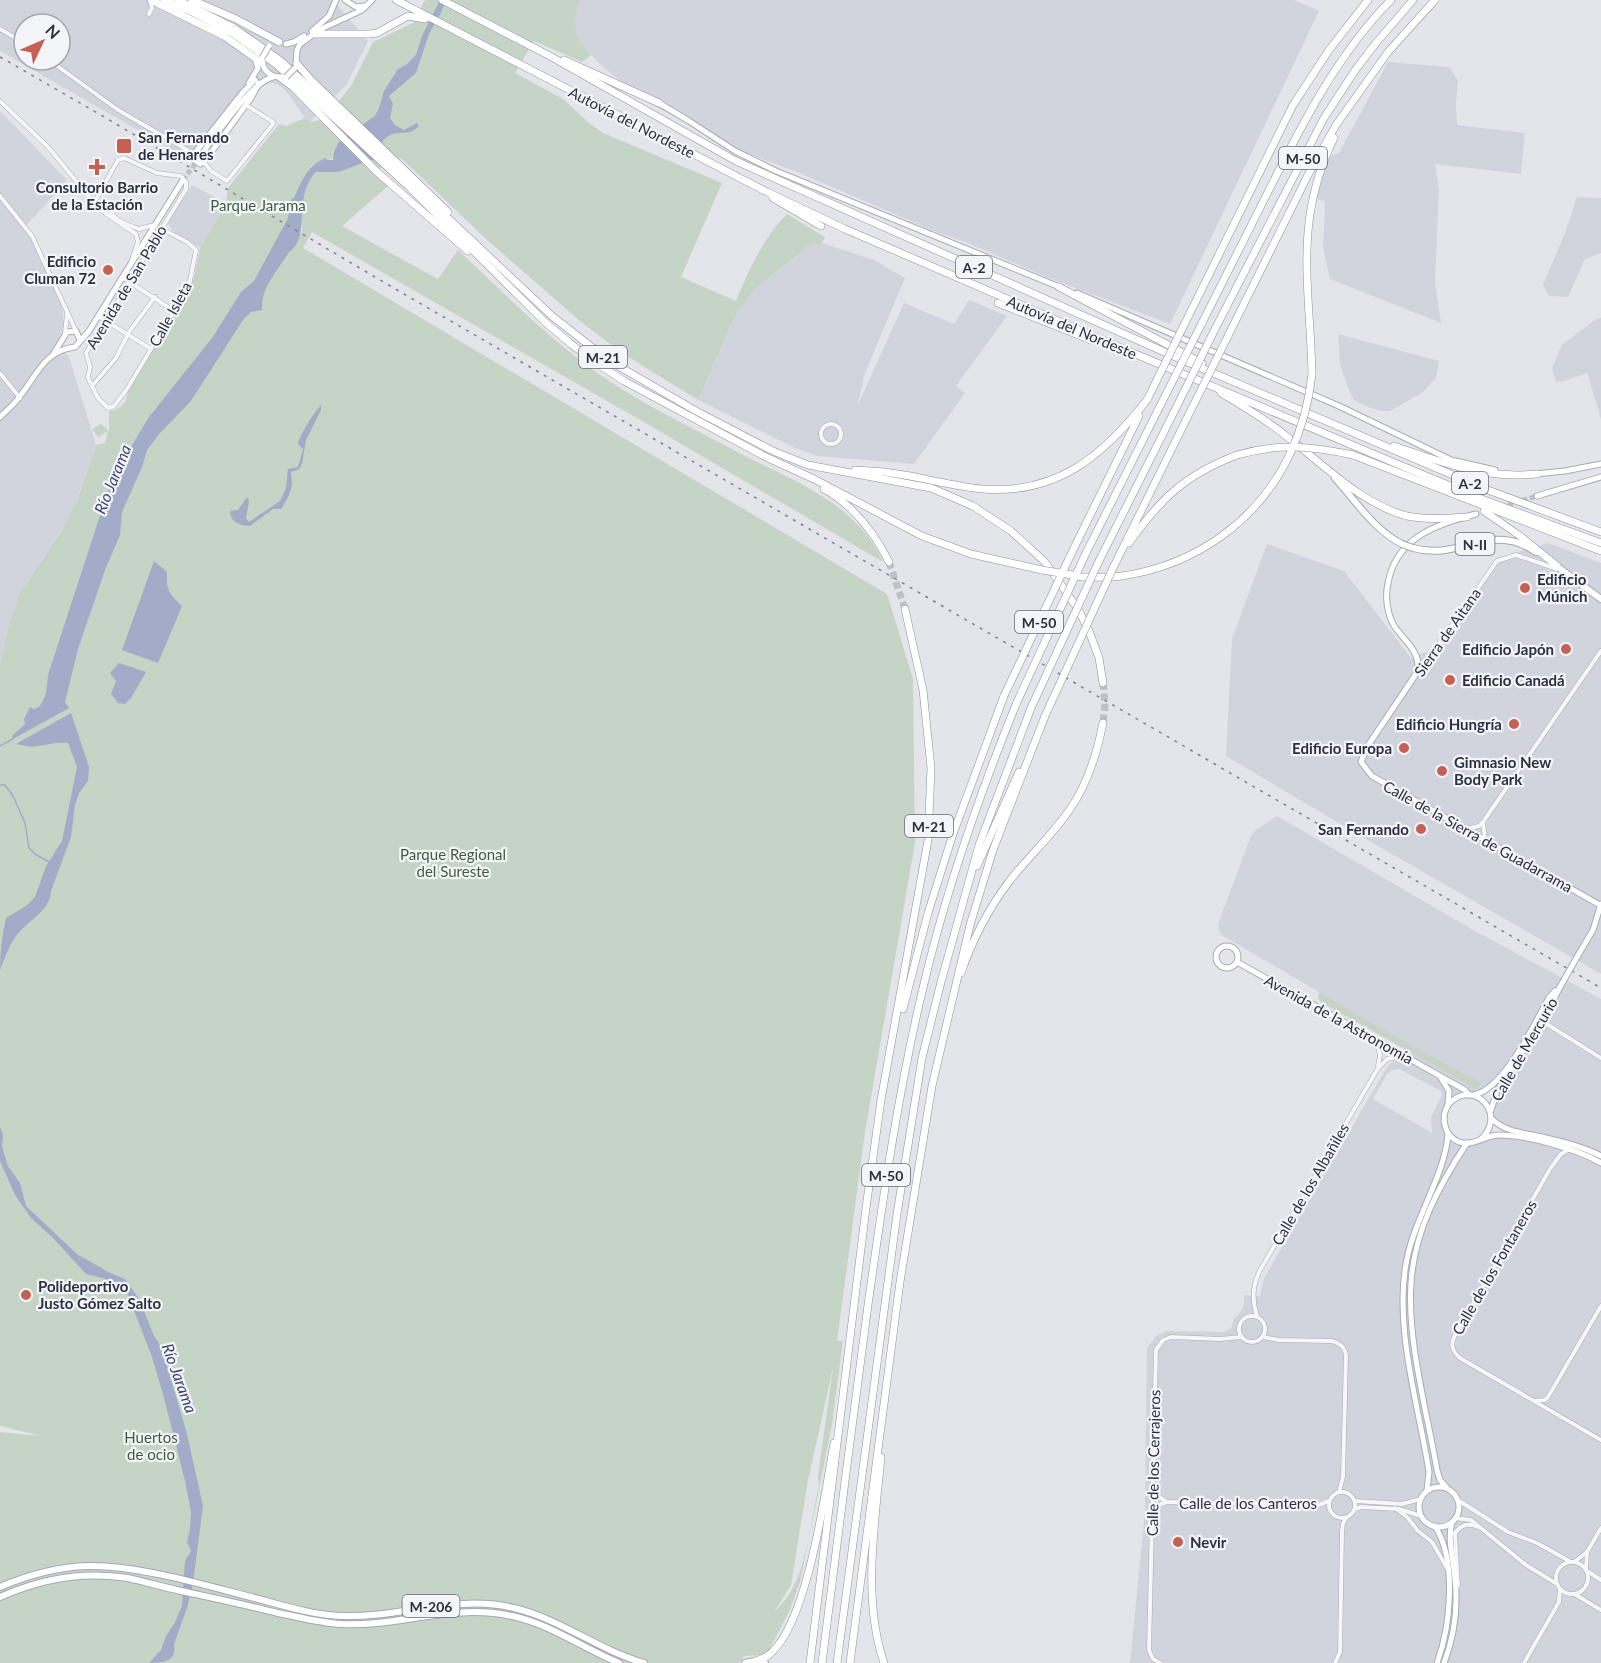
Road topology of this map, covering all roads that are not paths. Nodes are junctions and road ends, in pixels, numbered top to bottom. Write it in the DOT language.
graph roads {
  1 [pos="150,0"];
  2 [pos="164,0"];
  3 [pos="178,0"];
  4 [pos="192,0"];
  5 [pos="336,0"];
  6 [pos="345,0"];
  7 [pos="396,0"];
  8 [pos="442,0"];
  9 [pos="1368,0"];
  10 [pos="1391,0"];
  11 [pos="1413,0"];
  12 [pos="1435,0"];
  13 [pos="370,2"];
  14 [pos="152,9"];
  15 [pos="176,11"];
  16 [pos="413,13"];
  17 [pos="150,14"];
  18 [pos="313,34"];
  19 [pos="282,43"];
  20 [pos="250,53"];
  21 [pos="296,54"];
  22 [pos="548,55"];
  23 [pos="262,63"];
  24 [pos="296,65"];
  25 [pos="66,72"];
  26 [pos="273,76"];
  27 [pos="284,77"];
  28 [pos="1368,79"];
  29 [pos="257,82"];
  30 [pos="245,93"];
  31 [pos="0,101"];
  32 [pos="659,103"];
  33 [pos="246,105"];
  34 [pos="351,124"];
  35 [pos="199,159"];
  36 [pos="183,180"];
  37 [pos="412,183"];
  38 [pos="766,192"];
  39 [pos="0,196"];
  40 [pos="94,203"];
  41 [pos="110,210"];
  42 [pos="154,224"];
  43 [pos="821,226"];
  44 [pos="162,229"];
  45 [pos="131,261"];
  46 [pos="122,277"];
  47 [pos="130,282"];
  48 [pos="1059,287"];
  49 [pos="518,296"];
  50 [pos="155,297"];
  51 [pos="998,303"];
  52 [pos="66,310"];
  53 [pos="174,311"];
  54 [pos="98,316"];
  55 [pos="106,321"];
  56 [pos="93,324"];
  57 [pos="77,332"];
  58 [pos="128,335"];
  59 [pos="64,336"];
  60 [pos="80,340"];
  61 [pos="1114,345"];
  62 [pos="68,347"];
  63 [pos="151,349"];
  64 [pos="54,354"];
  65 [pos="0,373"];
  66 [pos="1199,379"];
  67 [pos="92,386"];
  68 [pos="1253,388"];
  69 [pos="20,398"];
  70 [pos="1147,399"];
  71 [pos="0,417"];
  72 [pos="1341,427"];
  73 [pos="820,432"];
  74 [pos="1601,464"];
  75 [pos="786,467"];
  76 [pos="1324,467"];
  77 [pos="834,470"];
  78 [pos="1537,474"];
  79 [pos="1601,477"];
  80 [pos="1430,485"];
  81 [pos="1537,496"];
  82 [pos="1476,514"];
  83 [pos="1467,517"];
  84 [pos="1601,532"];
  85 [pos="1601,543"];
  86 [pos="1601,551"];
  87 [pos="889,562"];
  88 [pos="1115,565"];
  89 [pos="1557,566"];
  90 [pos="1563,571"];
  91 [pos="1601,599"];
  92 [pos="905,609"];
  93 [pos="1601,651"];
  94 [pos="1417,675"];
  95 [pos="1103,683"];
  96 [pos="1045,716"];
  97 [pos="1103,723"];
  98 [pos="1361,762"];
  99 [pos="1483,822"];
  100 [pos="1465,829"];
  101 [pos="1485,841"];
  102 [pos="971,874"];
  103 [pos="1601,904"];
  104 [pos="1600,914"];
  105 [pos="1601,923"];
  106 [pos="1593,930"];
  107 [pos="1237,962"];
  108 [pos="1560,987"];
  109 [pos="952,1001"];
  110 [pos="1543,1007"];
  111 [pos="1542,1022"];
  112 [pos="1531,1029"];
  113 [pos="1376,1040"];
  114 [pos="893,1043"];
  115 [pos="1403,1055"];
  116 [pos="1601,1058"];
  117 [pos="1377,1070"];
  118 [pos="1440,1077"];
  119 [pos="1471,1095"];
  120 [pos="1447,1106"];
  121 [pos="1490,1112"];
  122 [pos="1492,1119"];
  123 [pos="1448,1133"];
  124 [pos="1480,1140"];
  125 [pos="1467,1143"];
  126 [pos="1555,1143"];
  127 [pos="1568,1149"];
  128 [pos="1601,1156"];
  129 [pos="1556,1159"];
  130 [pos="1601,1163"];
  131 [pos="1253,1302"];
  132 [pos="1601,1306"];
  133 [pos="1247,1316"];
  134 [pos="1257,1316"];
  135 [pos="1242,1337"];
  136 [pos="1263,1337"];
  137 [pos="889,1366"];
  138 [pos="846,1374"];
  139 [pos="1548,1397"];
  140 [pos="1533,1401"];
  141 [pos="1554,1413"];
  142 [pos="1601,1440"];
  143 [pos="1447,1488"];
  144 [pos="1427,1491"];
  145 [pos="1339,1492"];
  146 [pos="1153,1493"];
  147 [pos="1421,1499"];
  148 [pos="1458,1500"];
  149 [pos="1329,1501"];
  150 [pos="1355,1501"];
  151 [pos="1167,1502"];
  152 [pos="1395,1508"];
  153 [pos="1354,1509"];
  154 [pos="1152,1511"];
  155 [pos="1421,1516"];
  156 [pos="1347,1517"];
  157 [pos="1454,1520"];
  158 [pos="1435,1526"];
  159 [pos="1601,1528"];
  160 [pos="1485,1532"];
  161 [pos="1587,1552"];
  162 [pos="1573,1562"];
  163 [pos="1448,1570"];
  164 [pos="1586,1570"];
  165 [pos="1601,1580"];
  166 [pos="1558,1586"];
  167 [pos="0,1587"];
  168 [pos="1575,1594"];
  169 [pos="0,1598"];
  170 [pos="1456,1604"];
  171 [pos="1601,1610"];
  172 [pos="755,1661"];
  173 [pos="619,1663"];
  174 [pos="644,1663"];
  175 [pos="745,1663"];
  176 [pos="765,1663"];
  177 [pos="810,1663"];
  178 [pos="822,1663"];
  179 [pos="837,1663"];
  180 [pos="850,1663"];
  181 [pos="884,1663"];
  182 [pos="1160,1663"];
  183 [pos="1335,1663"];
  184 [pos="1437,1663"];
  185 [pos="1444,1663"];
  186 [pos="1524,1663"];
  1 -- 14 [label="street"];
  1 -- 15 [label="highway"];
  2 -- 34 [label="highway, M-21"];
  3 -- 34 [label="highway, M-21"];
  4 -- 19 [label="highway"];
  5 -- 19 [label="street"];
  6 -- 13 [label="street"];
  7 -- 16 [label="highway"];
  8 -- 22 [label="highway, Autovía del Nordeste / A-2"];
  9 -- 70 [label="highway, M-50, bridge"];
  10 -- 178 [label="highway, M-50, bridge"];
  11 -- 102 [label="highway, M-50, bridge"];
  12 -- 28 [label="highway, M-50"];
  13 -- 18 [label="street"];
  14 -- 15 [label="street"];
  14 -- 17 [label="street"];
  15 -- 20 [label="highway"];
  16 -- 18 [label="highway"];
  16 -- 38 [label="highway, Autovía del Nordeste / A-2"];
  18 -- 21 [label="street"];
  19 -- 21 [label="street"];
  19 -- 23 [label="street, bridge"];
  20 -- 23 [label="highway"];
  20 -- 30 [label="street"];
  21 -- 24 [label="street"];
  22 -- 32 [label="highway"];
  22 -- 68 [label="highway, Autovía del Nordeste / A-2"];
  23 -- 26 [label="street"];
  23 -- 29 [label="street"];
  24 -- 27 [label="street, bridge"];
  24 -- 34 [label="highway"];
  25 -- 35 [label="street"];
  26 -- 27 [label="street"];
  26 -- 29 [label="street"];
  27 -- 49 [label="highway"];
  28 -- 75 [label="highway, M-21, bridge"];
  28 -- 88 [label="highway, M-50, bridge"];
  29 -- 30 [label="street"];
  29 -- 33 [label="street"];
  30 -- 35 [label="street"];
  31 -- 40 [label="street"];
  32 -- 48 [label="street"];
  33 -- 35 [label="street"];
  33 -- 35 [label="street"];
  34 -- 37 [label="highway, M-21"];
  36 -- 42 [label="street, Avenida de San Pablo"];
  37 -- 49 [label="highway, M-21"];
  37 -- 77 [label="highway, M-21"];
  38 -- 43 [label="highway"];
  38 -- 61 [label="highway, Autovía del Nordeste / A-2"];
  39 -- 52 [label="street"];
  40 -- 44 [label="street, Avenida de San Pablo"];
  40 -- 45 [label="street"];
  41 -- 42 [label="street"];
  42 -- 45 [label="street, Avenida de San Pablo"];
  44 -- 47 [label="street, Avenida de San Pablo"];
  44 -- 53 [label="street, Calle Isleta"];
  45 -- 46 [label="street, Avenida de San Pablo"];
  46 -- 47 [label="street"];
  46 -- 54 [label="street, Avenida de San Pablo"];
  47 -- 50 [label="street"];
  47 -- 55 [label="street, Avenida de San Pablo"];
  48 -- 68 [label="highway"];
  48 -- 78 [label="street"];
  49 -- 75 [label="highway, M-21"];
  50 -- 53 [label="street"];
  50 -- 58 [label="street"];
  51 -- 61 [label="highway"];
  52 -- 57 [label="street"];
  52 -- 59 [label="street"];
  53 -- 63 [label="street, Calle Isleta"];
  54 -- 55 [label="street"];
  54 -- 56 [label="street, Avenida de San Pablo"];
  55 -- 58 [label="street"];
  55 -- 67 [label="street, Avenida de San Pablo"];
  56 -- 57 [label="street"];
  56 -- 60 [label="street, Avenida de San Pablo"];
  57 -- 59 [label="street"];
  57 -- 60 [label="street"];
  58 -- 63 [label="street"];
  58 -- 67 [label="street"];
  59 -- 62 [label="street"];
  59 -- 64 [label="street"];
  60 -- 62 [label="street"];
  61 -- 66 [label="highway, Autovía del Nordeste / A-2"];
  62 -- 64 [label="street"];
  63 -- 67 [label="street, Calle Isleta"];
  64 -- 69 [label="street"];
  65 -- 69 [label="street"];
  66 -- 76 [label="highway"];
  66 -- 85 [label="highway, Autovía del Nordeste / A-2"];
  68 -- 72 [label="highway, Autovía del Nordeste / A-2"];
  69 -- 71 [label="street"];
  70 -- 77 [label="highway"];
  70 -- 114 [label="highway, M-50, bridge"];
  72 -- 78 [label="highway"];
  72 -- 84 [label="highway, Autovía del Nordeste / A-2"];
  73 -- 73 [label="street"];
  74 -- 78 [label="street"];
  75 -- 87 [label="highway, M-21"];
  76 -- 83 [label="highway"];
  76 -- 89 [label="main road, N-II, bridge"];
  77 -- 95 [label="highway, M-21"];
  79 -- 81 [label="street"];
  80 -- 86 [label="highway"];
  80 -- 88 [label="highway, bridge"];
  80 -- 89 [label="highway"];
  82 -- 83 [label="street"];
  83 -- 94 [label="street"];
  88 -- 96 [label="highway, M-50, bridge"];
  89 -- 90 [label="main road, N-II"];
  90 -- 91 [label="main road, N-II"];
  90 -- 94 [label="street, Sierra de Aitana"];
  92 -- 114 [label="highway, M-21"];
  93 -- 99 [label="street"];
  94 -- 98 [label="street, Sierra de Aitana"];
  96 -- 102 [label="highway"];
  96 -- 109 [label="highway, M-50"];
  97 -- 109 [label="highway"];
  98 -- 100 [label="street, Calle de la Sierra de Guadarrama"];
  99 -- 100 [label="street"];
  99 -- 101 [label="street"];
  100 -- 101 [label="street, Calle de la Sierra de Guadarrama"];
  101 -- 103 [label="street, Calle de la Sierra de Guadarrama"];
  102 -- 179 [label="highway, M-50"];
  103 -- 104 [label="street"];
  104 -- 106 [label="street"];
  105 -- 106 [label="street"];
  106 -- 108 [label="street, Calle de Mercurio, bridge"];
  107 -- 107 [label="street"];
  107 -- 113 [label="street, Avenida de la Astronomía"];
  108 -- 110 [label="street, Calle de Mercurio"];
  108 -- 111 [label="street, Calle de Mercurio"];
  109 -- 137 [label="highway, M-50"];
  110 -- 111 [label="street"];
  110 -- 112 [label="street, Calle de Mercurio"];
  111 -- 112 [label="street"];
  111 -- 116 [label="street"];
  111 -- 121 [label="street, Calle de Mercurio"];
  112 -- 119 [label="street, Calle de Mercurio"];
  113 -- 115 [label="street, Avenida de la Astronomía"];
  113 -- 117 [label="street"];
  114 -- 138 [label="highway, M-50"];
  115 -- 117 [label="street, Calle de los Albañiles"];
  115 -- 118 [label="street, Avenida de la Astronomía"];
  117 -- 131 [label="street, Calle de los Albañiles"];
  118 -- 119 [label="street, Avenida de la Astronomía"];
  118 -- 120 [label="street"];
  119 -- 120 [label="street"];
  119 -- 121 [label="street"];
  120 -- 123 [label="street"];
  121 -- 122 [label="street"];
  122 -- 124 [label="street"];
  122 -- 126 [label="street"];
  123 -- 125 [label="street"];
  123 -- 144 [label="street"];
  124 -- 125 [label="street"];
  124 -- 126 [label="street"];
  125 -- 143 [label="street"];
  126 -- 127 [label="street"];
  126 -- 128 [label="street"];
  126 -- 129 [label="street, Calle de los Fontaneros"];
  127 -- 129 [label="street, Calle de los Fontaneros"];
  127 -- 130 [label="street"];
  129 -- 140 [label="street, Calle de los Fontaneros"];
  131 -- 133 [label="street, Calle de los Albañiles"];
  131 -- 134 [label="street, Calle de los Albañiles"];
  132 -- 139 [label="street"];
  133 -- 134 [label="street"];
  133 -- 135 [label="street"];
  134 -- 136 [label="street"];
  135 -- 136 [label="street"];
  135 -- 146 [label="street, Calle de los Cerrajeros"];
  136 -- 145 [label="street"];
  137 -- 180 [label="highway, M-50"];
  137 -- 181 [label="highway"];
  138 -- 172 [label="highway"];
  138 -- 177 [label="highway, M-50"];
  139 -- 140 [label="street"];
  139 -- 141 [label="street"];
  140 -- 141 [label="street, Calle de los Fontaneros"];
  141 -- 142 [label="street, Calle de los Fontaneros"];
  143 -- 144 [label="street"];
  143 -- 148 [label="street"];
  144 -- 147 [label="street"];
  145 -- 149 [label="street"];
  145 -- 150 [label="street"];
  146 -- 151 [label="street, Calle de los Canteros"];
  146 -- 154 [label="street, Calle de los Cerrajeros"];
  147 -- 150 [label="street"];
  147 -- 155 [label="street"];
  148 -- 157 [label="street"];
  148 -- 162 [label="street"];
  149 -- 151 [label="street, Calle de los Canteros"];
  149 -- 156 [label="street"];
  150 -- 153 [label="street"];
  151 -- 154 [label="street, Calle de los Canteros"];
  152 -- 153 [label="street"];
  152 -- 155 [label="street"];
  152 -- 163 [label="street"];
  153 -- 156 [label="street"];
  154 -- 182 [label="street, Calle de los Cerrajeros"];
  155 -- 158 [label="street"];
  156 -- 183 [label="street"];
  157 -- 158 [label="street"];
  157 -- 160 [label="street"];
  157 -- 170 [label="street"];
  158 -- 163 [label="street"];
  159 -- 161 [label="street"];
  160 -- 166 [label="street"];
  160 -- 170 [label="street"];
  161 -- 162 [label="street"];
  161 -- 164 [label="street"];
  162 -- 164 [label="street"];
  162 -- 166 [label="street"];
  163 -- 184 [label="street"];
  164 -- 165 [label="street"];
  164 -- 168 [label="street"];
  166 -- 168 [label="street"];
  166 -- 186 [label="street"];
  167 -- 174 [label="main road, M-206"];
  168 -- 171 [label="street"];
  169 -- 173 [label="main road, M-206"];
  170 -- 185 [label="street"];
  172 -- 175 [label="main road"];
  172 -- 176 [label="main road"];
}
